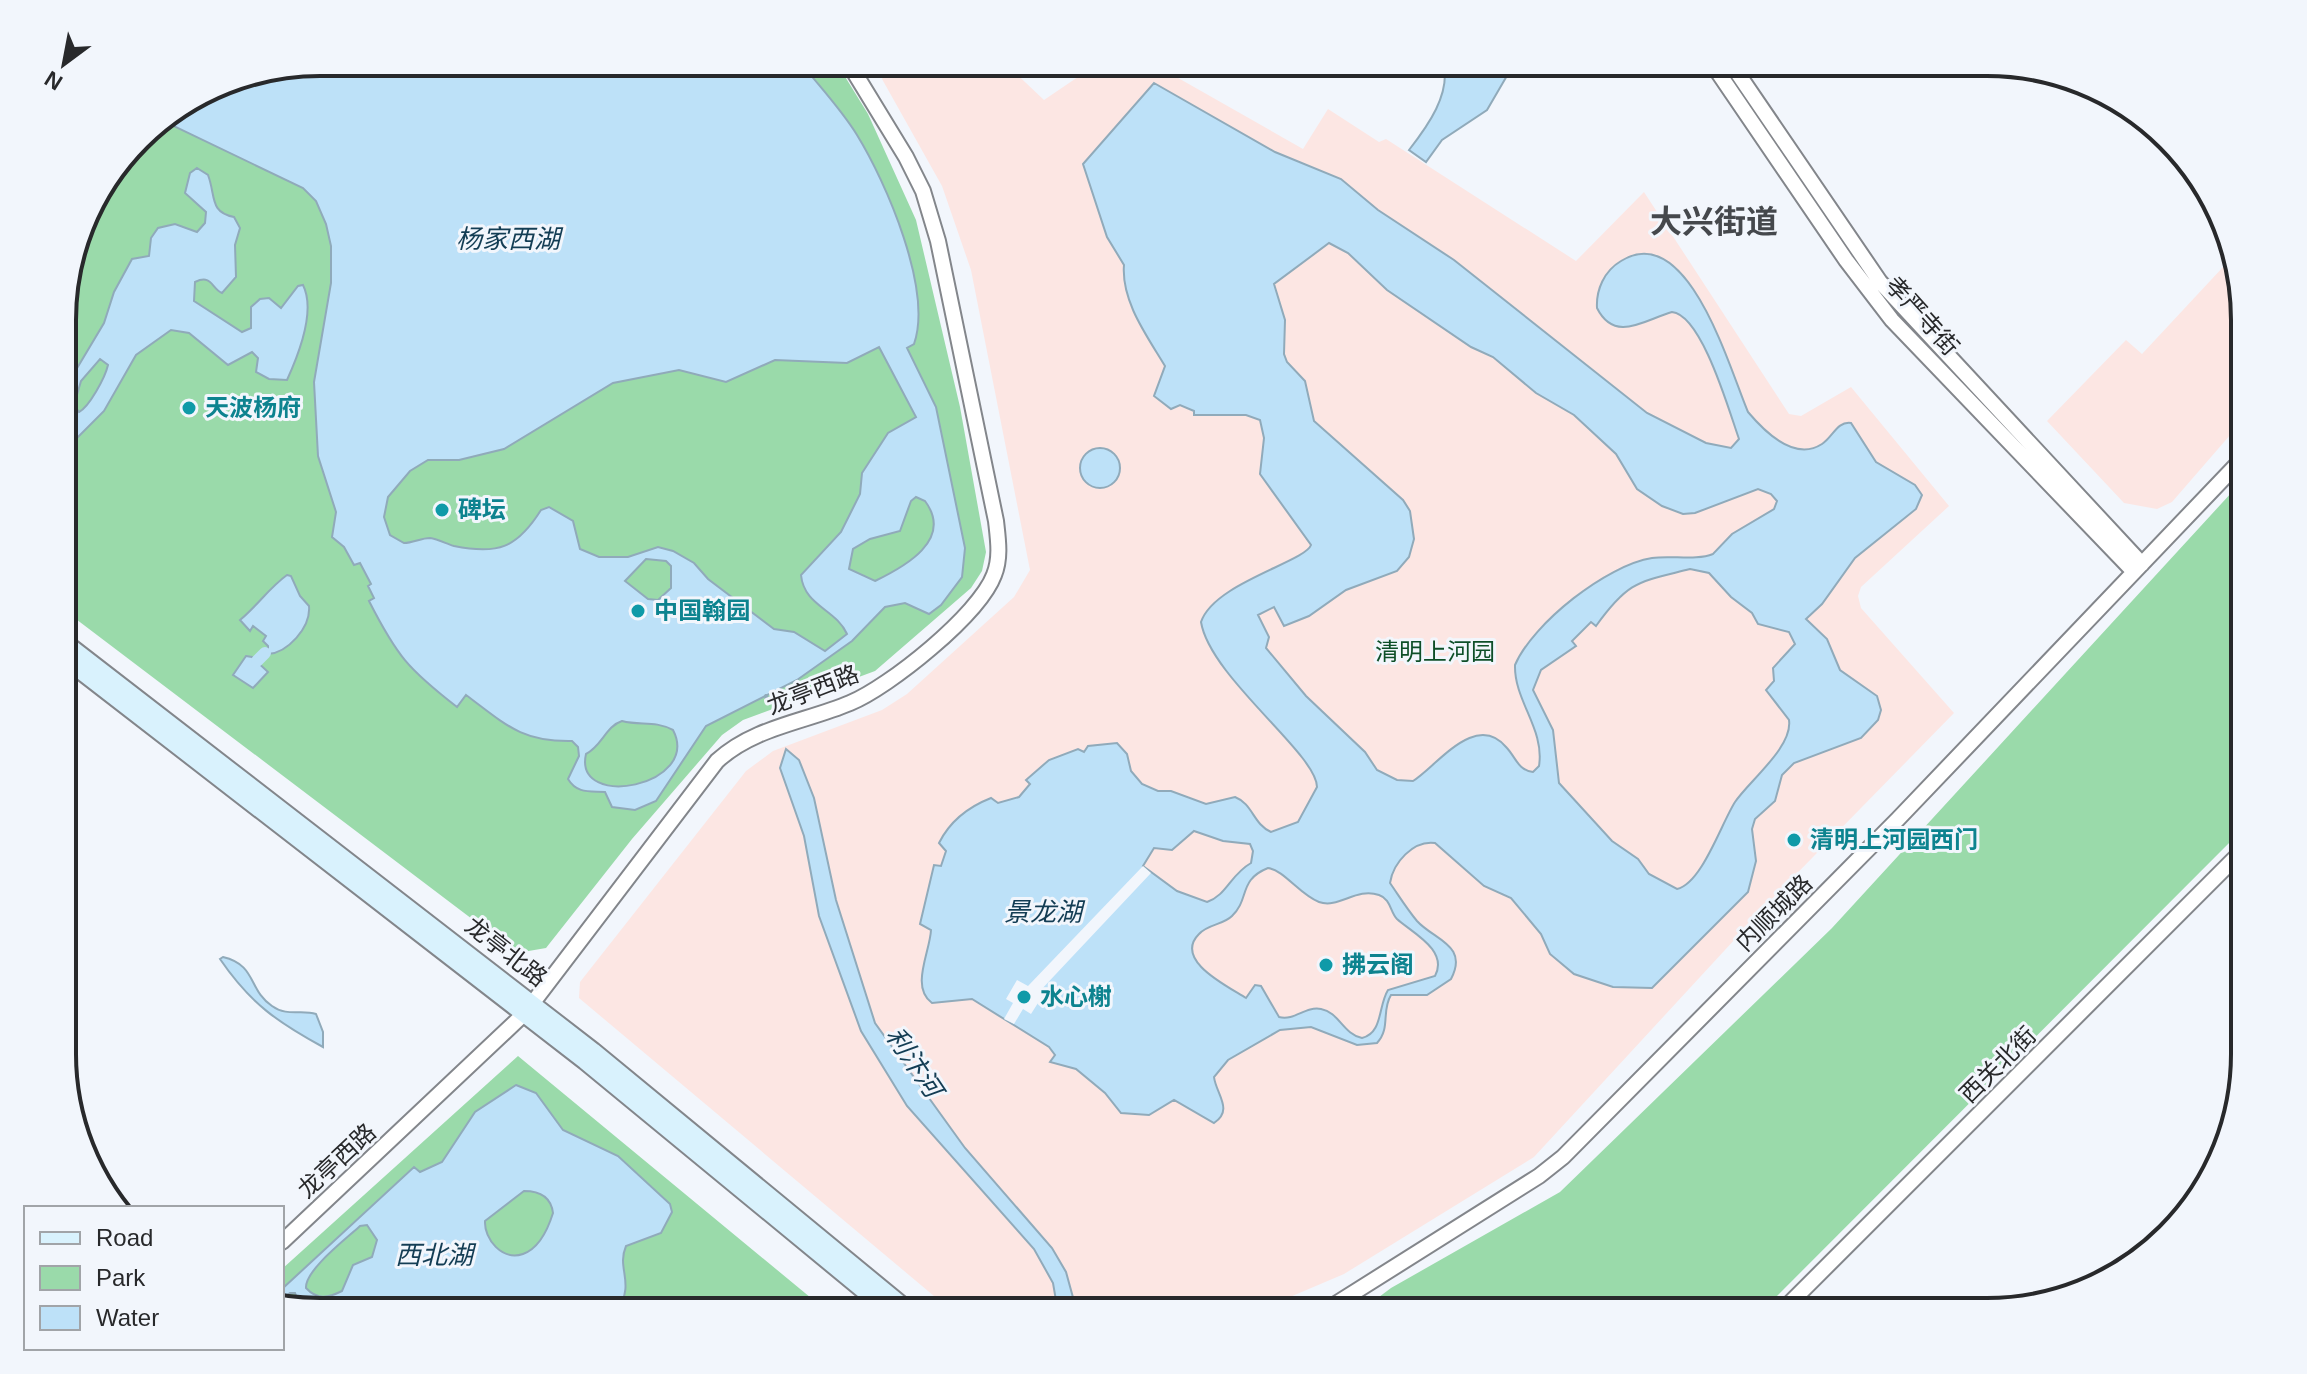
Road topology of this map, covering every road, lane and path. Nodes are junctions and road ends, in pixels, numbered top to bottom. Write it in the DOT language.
graph roads {
  1 [pos="857,76"];
  2 [pos="1721,76"];
  3 [pos="1740,76"];
  4 [pos="2230,472"];
  5 [pos="2138,568"];
  6 [pos="76,651"];
  7 [pos="76,667"];
  8 [pos="2230,863"];
  9 [pos="529,1008"];
  10 [pos="284,1240"];
  11 [pos="1346,1297"];
  12 [pos="1796,1297"];
  13 [pos="873,1298"];
  14 [pos="892,1298"];
  1 -- 9 [label="street, 龙亭西路"];
  2 -- 5 [label="street, 孝严寺街"];
  3 -- 5 [label="street, 孝严寺街"];
  4 -- 5 [label="street, 内顺城路"];
  5 -- 11 [label="street, 内顺城路"];
  6 -- 9 [label="main road, 龙亭北路"];
  7 -- 9 [label="main road, 龙亭北路"];
  8 -- 12 [label="street, 西关北街"];
  9 -- 10 [label="street, 龙亭西路"];
  9 -- 13 [label="main road, 龙亭北路"];
  9 -- 14 [label="main road, 龙亭北路"];
}
